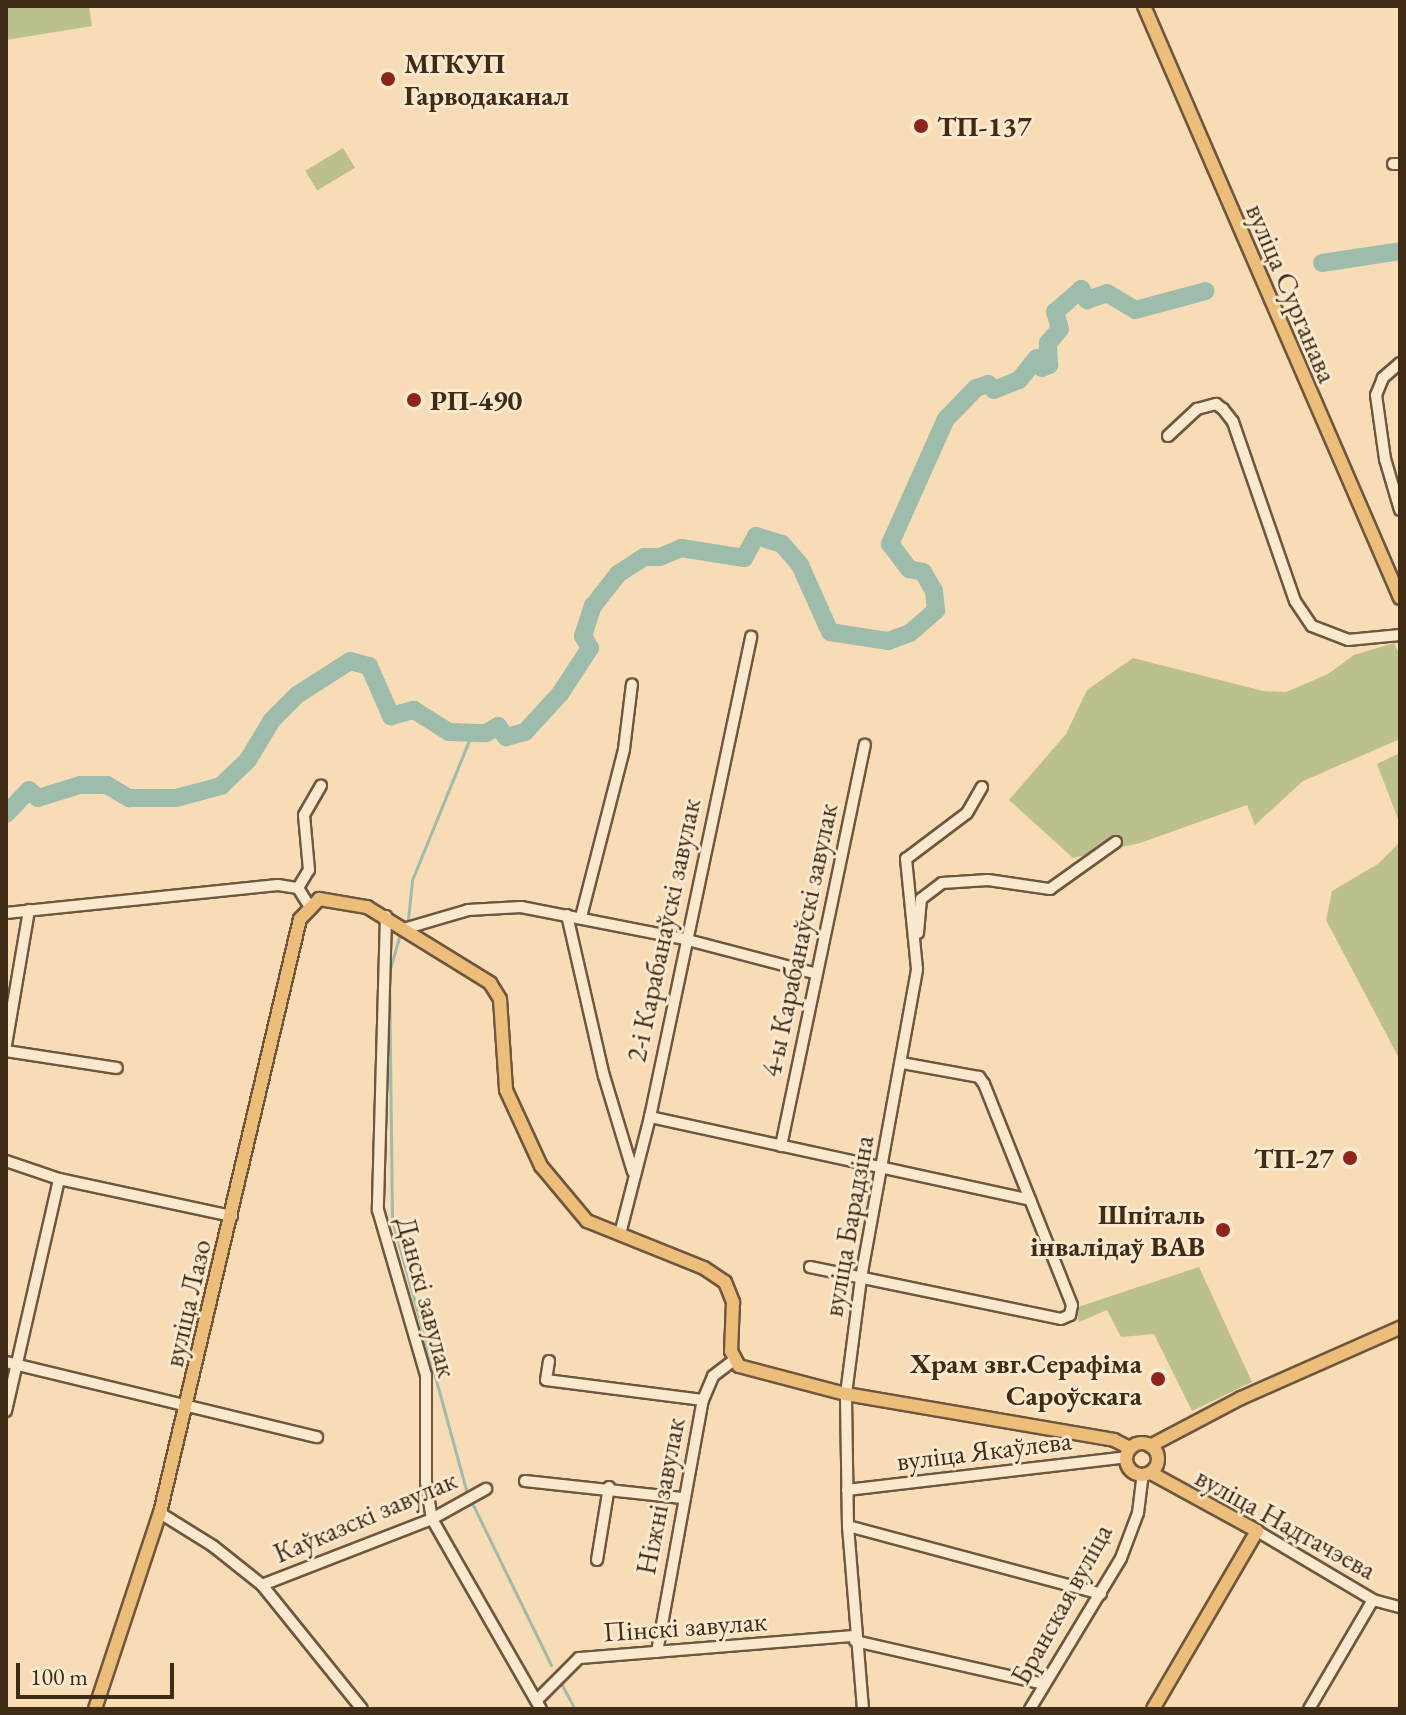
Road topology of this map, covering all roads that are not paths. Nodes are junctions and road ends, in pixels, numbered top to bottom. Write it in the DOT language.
graph roads {
  1 [pos="1144,6"];
  2 [pos="1400,363"];
  3 [pos="1168,436"];
  4 [pos="1400,510"];
  5 [pos="1396,579"];
  6 [pos="1400,598"];
  7 [pos="1400,635"];
  8 [pos="751,636"];
  9 [pos="632,684"];
  10 [pos="865,745"];
  11 [pos="321,785"];
  12 [pos="982,787"];
  13 [pos="1116,842"];
  14 [pos="298,888"];
  15 [pos="308,904"];
  16 [pos="29,910"];
  17 [pos="6,913"];
  18 [pos="567,915"];
  19 [pos="386,916"];
  20 [pos="581,917"];
  21 [pos="407,928"];
  22 [pos="684,939"];
  23 [pos="917,947"];
  24 [pos="814,973"];
  25 [pos="6,1048"];
  26 [pos="902,1063"];
  27 [pos="117,1068"];
  28 [pos="650,1117"];
  29 [pos="781,1146"];
  30 [pos="6,1161"];
  31 [pos="880,1167"];
  32 [pos="633,1174"];
  33 [pos="59,1179"];
  34 [pos="1030,1200"];
  35 [pos="232,1216"];
  36 [pos="620,1234"];
  37 [pos="810,1267"];
  38 [pos="861,1278"];
  39 [pos="1400,1328"];
  40 [pos="734,1360"];
  41 [pos="549,1361"];
  42 [pos="12,1364"];
  43 [pos="846,1394"];
  44 [pos="703,1400"];
  45 [pos="187,1406"];
  46 [pos="6,1411"];
  47 [pos="317,1437"];
  48 [pos="1150,1446"];
  49 [pos="1128,1452"];
  50 [pos="1147,1474"];
  51 [pos="525,1481"];
  52 [pos="609,1487"];
  53 [pos="486,1489"];
  54 [pos="847,1490"];
  55 [pos="682,1498"];
  56 [pos="160,1513"];
  57 [pos="432,1519"];
  58 [pos="848,1526"];
  59 [pos="1257,1531"];
  60 [pos="597,1560"];
  61 [pos="262,1585"];
  62 [pos="1101,1594"];
  63 [pos="1373,1600"];
  64 [pos="1400,1607"];
  65 [pos="855,1639"];
  66 [pos="657,1652"];
  67 [pos="1044,1684"];
  68 [pos="539,1704"];
  69 [pos="95,1709"];
  70 [pos="362,1709"];
  71 [pos="863,1709"];
  72 [pos="1030,1709"];
  73 [pos="1153,1709"];
  74 [pos="1309,1709"];
  1 -- 5 [label="main road, вуліца Сурганава"];
  2 -- 4 [label="street, вуліца Сурганава"];
  3 -- 7 [label="street"];
  5 -- 6 [label="main road, вуліца Сурганава"];
  8 -- 22 [label="street, 2-і Карабанаўскі завулак"];
  9 -- 20 [label="street"];
  10 -- 24 [label="street, 4-ы Карабанаўскі завулак"];
  11 -- 14 [label="street"];
  12 -- 23 [label="street, вуліца Барадзіна"];
  13 -- 23 [label="street"];
  14 -- 15 [label="street"];
  14 -- 16 [label="street"];
  15 -- 19 [label="main road"];
  15 -- 35 [label="main road, вуліца Лазо"];
  16 -- 17 [label="street"];
  16 -- 25 [label="street"];
  18 -- 20 [label="street"];
  18 -- 21 [label="street"];
  18 -- 32 [label="street"];
  19 -- 21 [label="main road"];
  19 -- 57 [label="street, Данскі завулак"];
  20 -- 22 [label="street"];
  21 -- 36 [label="main road"];
  22 -- 24 [label="street"];
  22 -- 28 [label="street, 2-і Карабанаўскі завулак"];
  23 -- 26 [label="street, вуліца Барадзіна"];
  24 -- 29 [label="street, 4-ы Карабанаўскі завулак"];
  25 -- 27 [label="street"];
  26 -- 31 [label="street, вуліца Барадзіна"];
  26 -- 34 [label="street"];
  28 -- 29 [label="street"];
  28 -- 32 [label="street, 2-і Карабанаўскі завулак"];
  29 -- 31 [label="street"];
  30 -- 33 [label="street"];
  31 -- 34 [label="street"];
  31 -- 38 [label="street, вуліца Барадзіна"];
  32 -- 36 [label="street, 2-і Карабанаўскі завулак"];
  33 -- 35 [label="street"];
  33 -- 42 [label="street"];
  34 -- 38 [label="street"];
  35 -- 45 [label="main road, вуліца Лазо"];
  36 -- 40 [label="main road"];
  37 -- 38 [label="street"];
  38 -- 43 [label="street, вуліца Барадзіна"];
  39 -- 48 [label="main road"];
  40 -- 43 [label="main road"];
  40 -- 44 [label="street, Ніжні завулак"];
  41 -- 44 [label="street"];
  42 -- 45 [label="street"];
  42 -- 46 [label="street"];
  43 -- 49 [label="main road"];
  43 -- 54 [label="street, вуліца Барадзіна"];
  44 -- 55 [label="street, Ніжні завулак"];
  45 -- 47 [label="street"];
  45 -- 56 [label="main road, вуліца Лазо"];
  48 -- 49 [label="main road"];
  48 -- 50 [label="main road"];
  49 -- 50 [label="main road, вуліца Надтачэева"];
  49 -- 54 [label="street, вуліца Якаўлева"];
  50 -- 59 [label="main road, вуліца Надтачэева"];
  50 -- 62 [label="street, Бранская вуліца"];
  51 -- 52 [label="street"];
  52 -- 55 [label="street"];
  52 -- 60 [label="street"];
  53 -- 57 [label="street, Каўказскі завулак"];
  54 -- 58 [label="street, вуліца Барадзіна"];
  55 -- 66 [label="street, Ніжні завулак"];
  56 -- 61 [label="street"];
  56 -- 69 [label="main road, вуліца Лазо"];
  57 -- 61 [label="street, Каўказскі завулак"];
  57 -- 68 [label="street, Данскі завулак"];
  58 -- 62 [label="street"];
  58 -- 65 [label="street, вуліца Барадзіна"];
  59 -- 63 [label="street, вуліца Надтачэева"];
  59 -- 73 [label="main road"];
  61 -- 70 [label="street"];
  62 -- 67 [label="street, Бранская вуліца"];
  63 -- 64 [label="street, вуліца Надтачэева"];
  63 -- 74 [label="street"];
  65 -- 66 [label="street, Пінскі завулак"];
  65 -- 67 [label="street, Пінскі завулак"];
  65 -- 71 [label="street, вуліца Барадзіна"];
  66 -- 68 [label="street, Пінскі завулак"];
  67 -- 72 [label="street, Бранская вуліца"];
}
